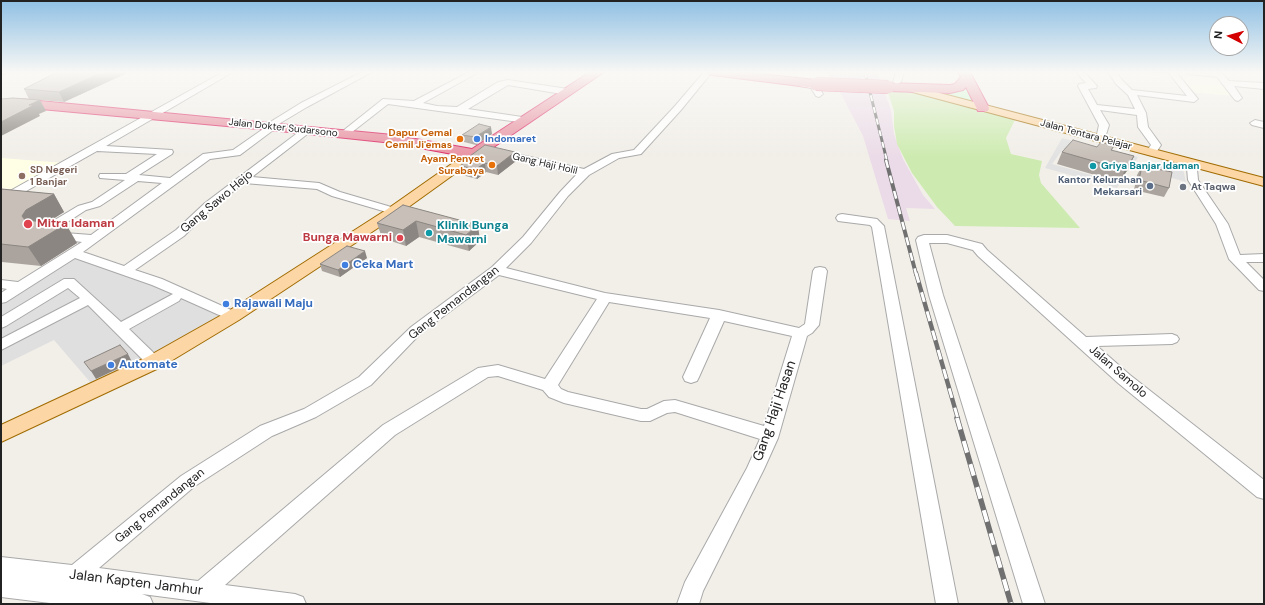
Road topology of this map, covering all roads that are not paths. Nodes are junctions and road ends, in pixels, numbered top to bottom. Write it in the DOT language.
graph roads {
  1 [pos="18,100"];
  2 [pos="20,100"];
  3 [pos="178,100"];
  4 [pos="313,100"];
  5 [pos="422,100"];
  6 [pos="475,100"];
  7 [pos="556,100"];
  8 [pos="684,100"];
  9 [pos="954,100"];
  10 [pos="979,100"];
  11 [pos="1091,100"];
  12 [pos="1134,100"];
  13 [pos="416,104"];
  14 [pos="1,105"];
  15 [pos="1095,107"];
  16 [pos="983,108"];
  17 [pos="459,110"];
  18 [pos="1141,113"];
  19 [pos="152,115"];
  20 [pos="526,120"];
  21 [pos="272,126"];
  22 [pos="307,130"];
  23 [pos="344,134"];
  24 [pos="1101,139"];
  25 [pos="96,148"];
  26 [pos="478,152"];
  27 [pos="1152,152"];
  28 [pos="1197,164"];
  29 [pos="585,173"];
  30 [pos="104,176"];
  31 [pos="132,178"];
  32 [pos="242,180"];
  33 [pos="174,181"];
  34 [pos="1264,182"];
  35 [pos="1,201"];
  36 [pos="394,212"];
  37 [pos="842,218"];
  38 [pos="93,239"];
  39 [pos="74,253"];
  40 [pos="1264,258"];
  41 [pos="1235,259"];
  42 [pos="496,270"];
  43 [pos="125,271"];
  44 [pos="820,271"];
  45 [pos="1,284"];
  46 [pos="22,286"];
  47 [pos="1264,288"];
  48 [pos="605,297"];
  49 [pos="1,298"];
  50 [pos="174,298"];
  51 [pos="89,299"];
  52 [pos="719,315"];
  53 [pos="233,316"];
  54 [pos="3,322"];
  55 [pos="120,329"];
  56 [pos="800,333"];
  57 [pos="22,334"];
  58 [pos="1172,340"];
  59 [pos="1082,342"];
  60 [pos="1,345"];
  61 [pos="154,362"];
  62 [pos="691,377"];
  63 [pos="550,386"];
  64 [pos="1,434"];
  65 [pos="770,435"];
  66 [pos="1264,490"];
  67 [pos="1,567"];
  68 [pos="76,575"];
  69 [pos="1,587"];
  70 [pos="202,591"];
  71 [pos="142,604"];
  72 [pos="295,604"];
  73 [pos="688,604"];
  74 [pos="947,604"];
  75 [pos="1034,604"];
  1 -- 14 [label="highway"];
  2 -- 19 [label="highway, Jalan Dokter Sudarsono"];
  3 -- 19 [label="street"];
  4 -- 21 [label="street"];
  5 -- 13 [label="street"];
  6 -- 17 [label="street"];
  7 -- 20 [label="highway"];
  8 -- 29 [label="street, Gang Pemandangan"];
  9 -- 16 [label="main road, Jalan Tentara Pelajar"];
  10 -- 16 [label="highway"];
  11 -- 15 [label="street"];
  12 -- 18 [label="street"];
  13 -- 17 [label="street"];
  13 -- 23 [label="street"];
  15 -- 18 [label="street"];
  15 -- 24 [label="street"];
  16 -- 24 [label="main road, Jalan Tentara Pelajar"];
  17 -- 20 [label="street"];
  18 -- 27 [label="street"];
  19 -- 21 [label="highway, Jalan Dokter Sudarsono"];
  19 -- 25 [label="street"];
  20 -- 26 [label="highway"];
  21 -- 22 [label="highway, Jalan Dokter Sudarsono"];
  21 -- 33 [label="street"];
  22 -- 23 [label="highway, Jalan Dokter Sudarsono"];
  22 -- 32 [label="street, Gang Sawo Hejo"];
  23 -- 26 [label="highway, Jalan Dokter Sudarsono"];
  24 -- 27 [label="main road, Jalan Tentara Pelajar"];
  25 -- 31 [label="street"];
  25 -- 35 [label="street"];
  26 -- 29 [label="street, Gang Haji Holil"];
  26 -- 36 [label="main road"];
  27 -- 28 [label="main road, Jalan Tentara Pelajar"];
  28 -- 34 [label="main road, Jalan Tentara Pelajar"];
  28 -- 41 [label="street"];
  29 -- 42 [label="street, Gang Pemandangan"];
  30 -- 31 [label="street"];
  31 -- 33 [label="street"];
  31 -- 38 [label="street"];
  32 -- 36 [label="street"];
  32 -- 43 [label="street, Gang Sawo Hejo"];
  33 -- 38 [label="street"];
  36 -- 53 [label="main road"];
  37 -- 74 [label="street"];
  38 -- 39 [label="street"];
  39 -- 43 [label="street"];
  39 -- 46 [label="street"];
  40 -- 41 [label="street"];
  41 -- 47 [label="street"];
  42 -- 48 [label="street"];
  42 -- 68 [label="street, Gang Pemandangan"];
  43 -- 53 [label="street"];
  44 -- 56 [label="street"];
  45 -- 46 [label="street"];
  46 -- 49 [label="street"];
  48 -- 52 [label="street"];
  48 -- 63 [label="street"];
  50 -- 55 [label="street"];
  51 -- 54 [label="street"];
  51 -- 55 [label="street"];
  51 -- 57 [label="street"];
  52 -- 56 [label="street"];
  52 -- 62 [label="street"];
  53 -- 61 [label="main road"];
  54 -- 57 [label="street"];
  55 -- 61 [label="street"];
  56 -- 65 [label="street, Gang Haji Hasan"];
  57 -- 60 [label="street"];
  58 -- 59 [label="street"];
  59 -- 66 [label="street, Jalan Samolo"];
  59 -- 75 [label="street, Jalan Samolo"];
  61 -- 64 [label="main road"];
  63 -- 65 [label="street"];
  63 -- 70 [label="street"];
  65 -- 73 [label="street, Gang Haji Hasan"];
  67 -- 68 [label="street, Jalan Kapten Jamhur"];
  68 -- 70 [label="street, Jalan Kapten Jamhur"];
  69 -- 71 [label="street, Jalan Kapten Jamhur"];
  70 -- 72 [label="street, Jalan Kapten Jamhur"];
}
